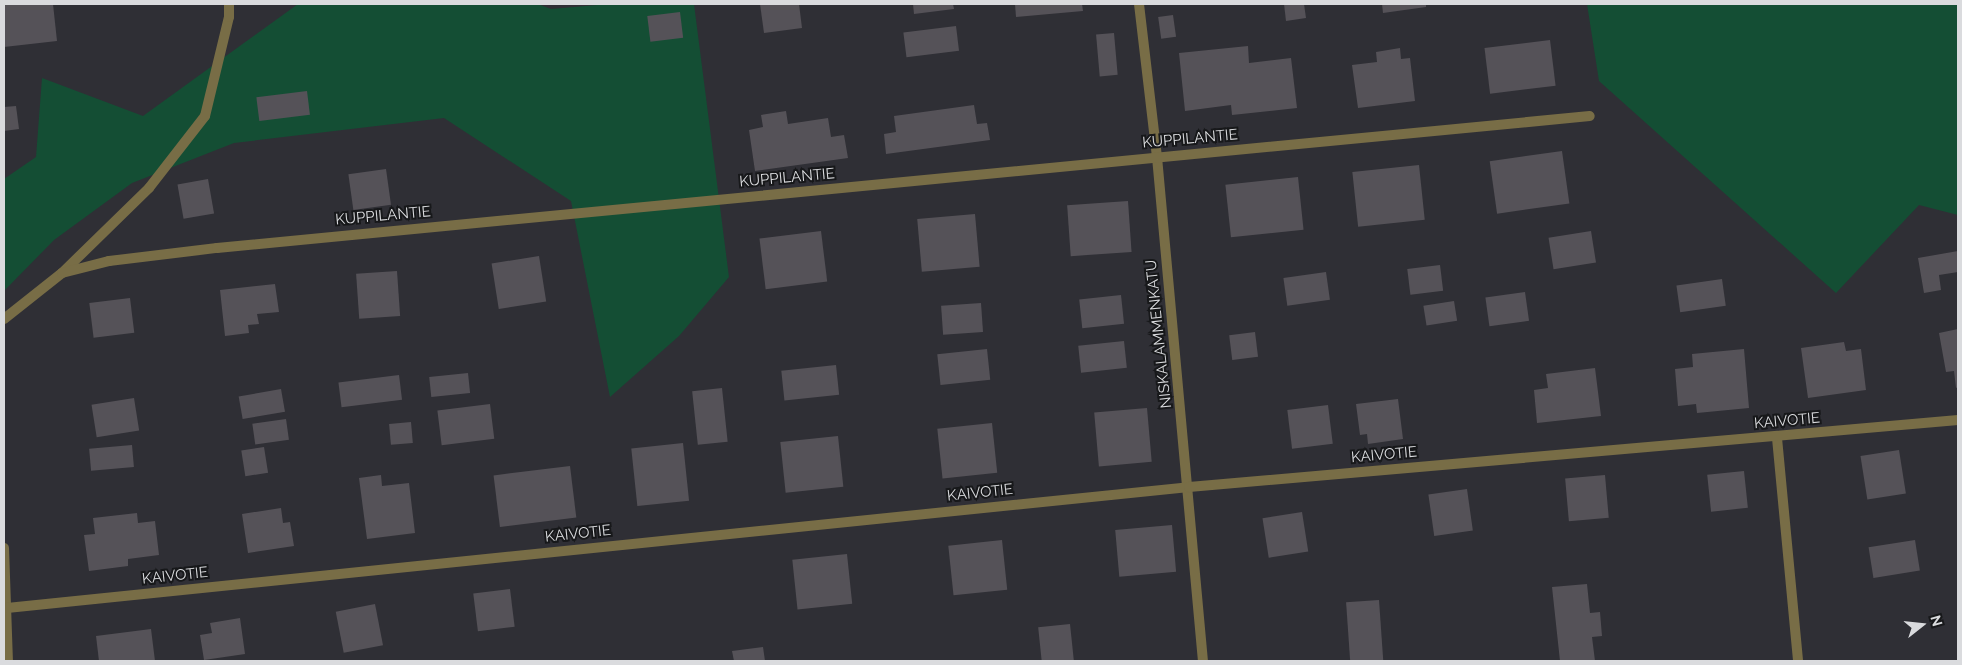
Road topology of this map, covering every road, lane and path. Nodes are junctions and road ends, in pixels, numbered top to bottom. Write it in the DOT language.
graph roads {
  1 [pos="229,4"];
  2 [pos="1138,4"];
  3 [pos="1590,116"];
  4 [pos="1157,157"];
  5 [pos="62,273"];
  6 [pos="4,319"];
  7 [pos="1958,420"];
  8 [pos="1777,438"];
  9 [pos="1189,487"];
  10 [pos="4,548"];
  11 [pos="7,608"];
  12 [pos="8,661"];
  13 [pos="1203,661"];
  14 [pos="1798,661"];
  1 -- 5 [label="street"];
  2 -- 4 [label="street, NISKALAMMENKATU"];
  3 -- 4 [label="street, KUPPILANTIE"];
  4 -- 5 [label="street, KUPPILANTIE"];
  4 -- 9 [label="street, NISKALAMMENKATU"];
  5 -- 6 [label="street, KUPPILANTIE"];
  7 -- 8 [label="street, KAIVOTIE"];
  8 -- 9 [label="street, KAIVOTIE"];
  8 -- 14 [label="street"];
  9 -- 11 [label="street, KAIVOTIE"];
  9 -- 13 [label="street, NISKALAMMENKATU"];
  10 -- 11 [label="street"];
  11 -- 12 [label="street"];
}
